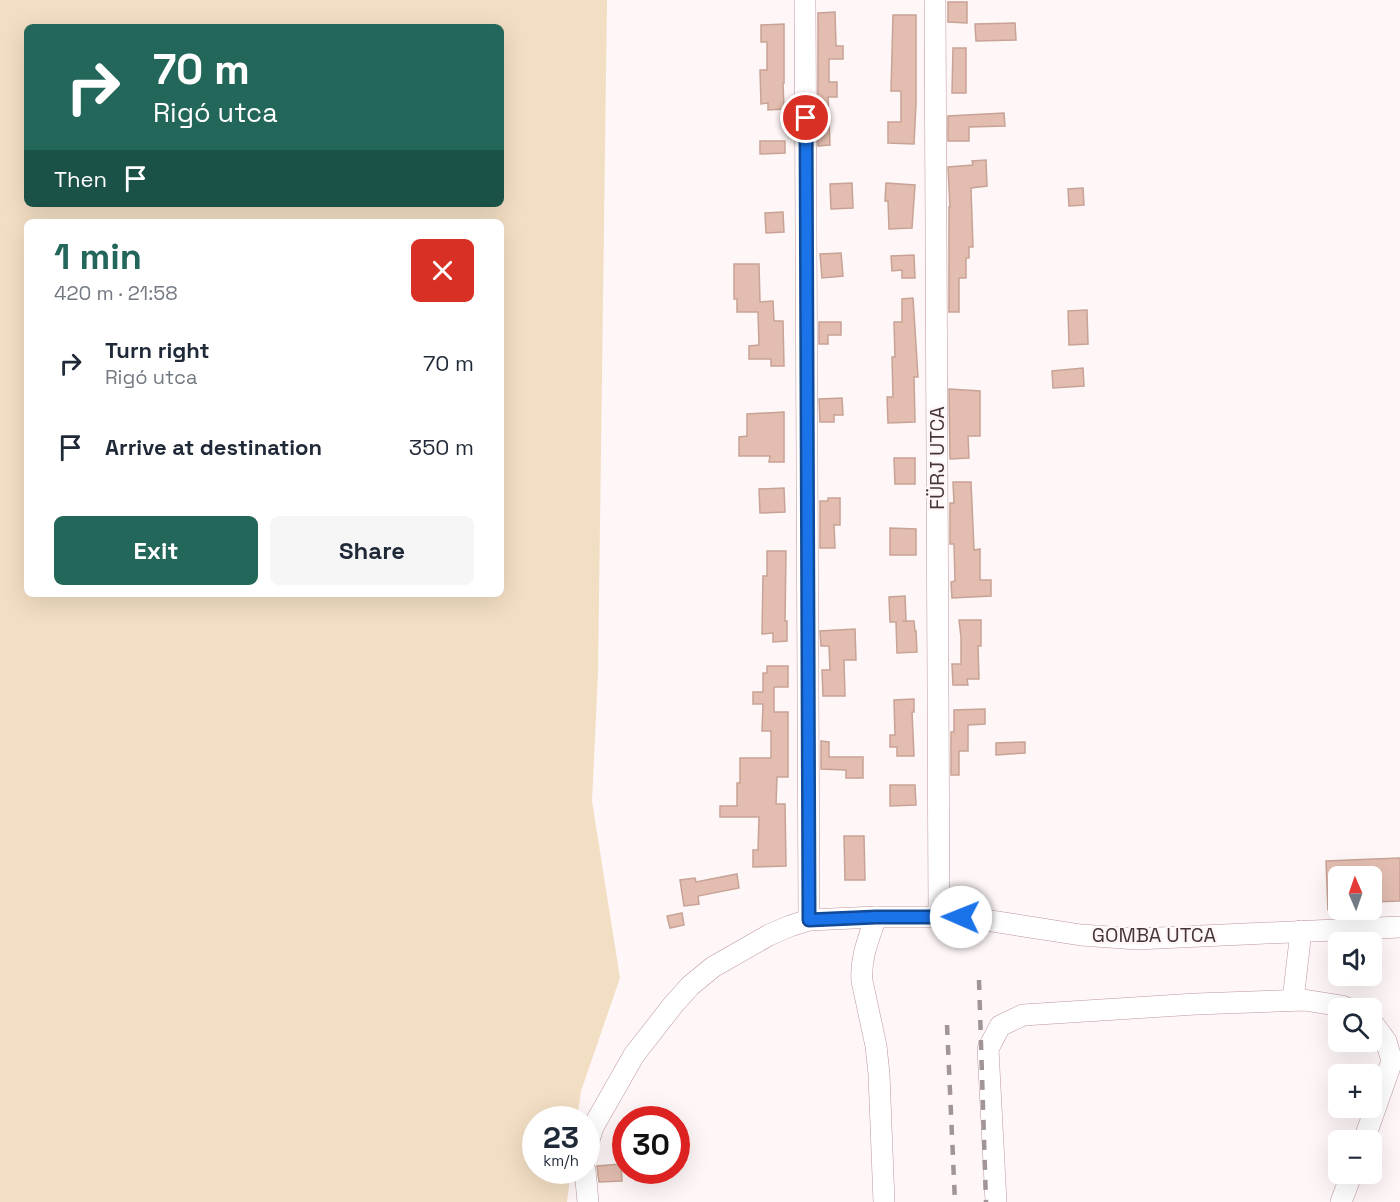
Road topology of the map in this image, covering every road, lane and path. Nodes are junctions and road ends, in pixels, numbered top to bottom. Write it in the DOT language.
graph roads {
  1 [pos="805,0"];
  2 [pos="935,0"];
  3 [pos="939,916"];
  4 [pos="876,917"];
  5 [pos="809,920"];
  6 [pos="1400,927"];
  7 [pos="1301,931"];
  8 [pos="1293,1000"];
  9 [pos="1328,1004"];
  10 [pos="1382,1036"];
  11 [pos="600,1115"];
  12 [pos="1368,1130"];
  13 [pos="586,1184"];
  14 [pos="1348,1184"];
  15 [pos="588,1202"];
  16 [pos="884,1202"];
  17 [pos="996,1202"];
  18 [pos="1341,1202"];
  1 -- 5 [label="street"];
  2 -- 3 [label="street, FÜRJ UTCA"];
  3 -- 4 [label="street, GOMBA UTCA"];
  3 -- 7 [label="street, GOMBA UTCA"];
  4 -- 5 [label="street, GOMBA UTCA"];
  4 -- 16 [label="street"];
  5 -- 11 [label="street, GOMBA UTCA"];
  6 -- 7 [label="street, GOMBA UTCA"];
  7 -- 8 [label="street"];
  8 -- 9 [label="street"];
  8 -- 17 [label="street"];
  10 -- 12 [label="street"];
  13 -- 15 [label="street"];
  14 -- 18 [label="street"];
}
